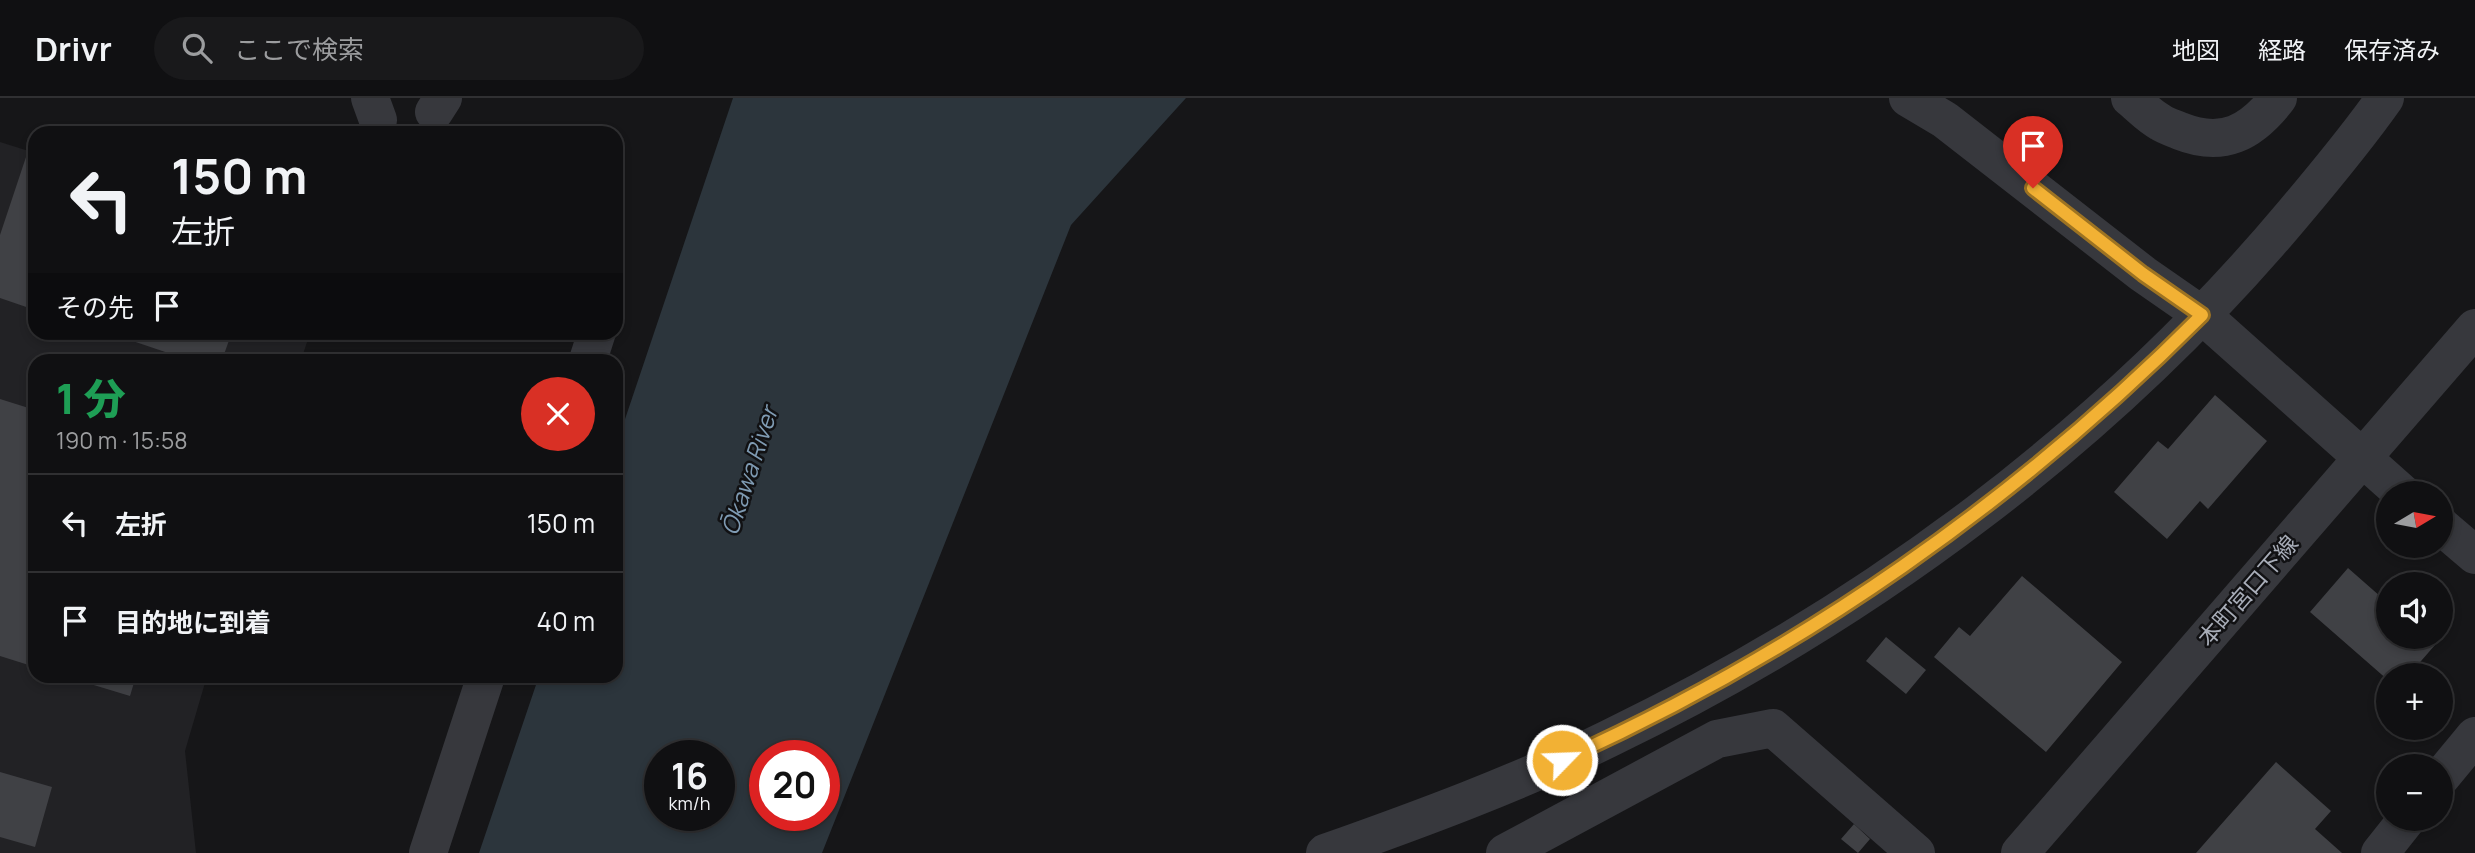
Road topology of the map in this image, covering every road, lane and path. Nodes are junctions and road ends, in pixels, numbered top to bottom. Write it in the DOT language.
graph roads {
  1 [pos="1908,98"];
  2 [pos="2130,98"];
  3 [pos="2278,98"];
  4 [pos="2385,98"];
  5 [pos="2202,315"];
  6 [pos="2475,328"];
  7 [pos="2362,458"];
  8 [pos="2388,481"];
  9 [pos="2454,537"];
  10 [pos="2475,555"];
  11 [pos="484,683"];
  12 [pos="2475,736"];
  13 [pos="2453,763"];
  14 [pos="2397,831"];
  15 [pos="428,853"];
  16 [pos="1325,853"];
  17 [pos="1505,853"];
  18 [pos="1916,853"];
  19 [pos="2020,853"];
  20 [pos="2380,853"];
  1 -- 5 [label="street"];
  2 -- 3 [label="street"];
  4 -- 5 [label="street"];
  5 -- 7 [label="street"];
  5 -- 16 [label="street"];
  6 -- 7 [label="street, 本町宮口下線"];
  7 -- 8 [label="street"];
  7 -- 19 [label="street, 本町宮口下線"];
  9 -- 10 [label="street"];
  11 -- 15 [label="street"];
  12 -- 13 [label="street"];
  14 -- 20 [label="street"];
  17 -- 18 [label="street"];
}
